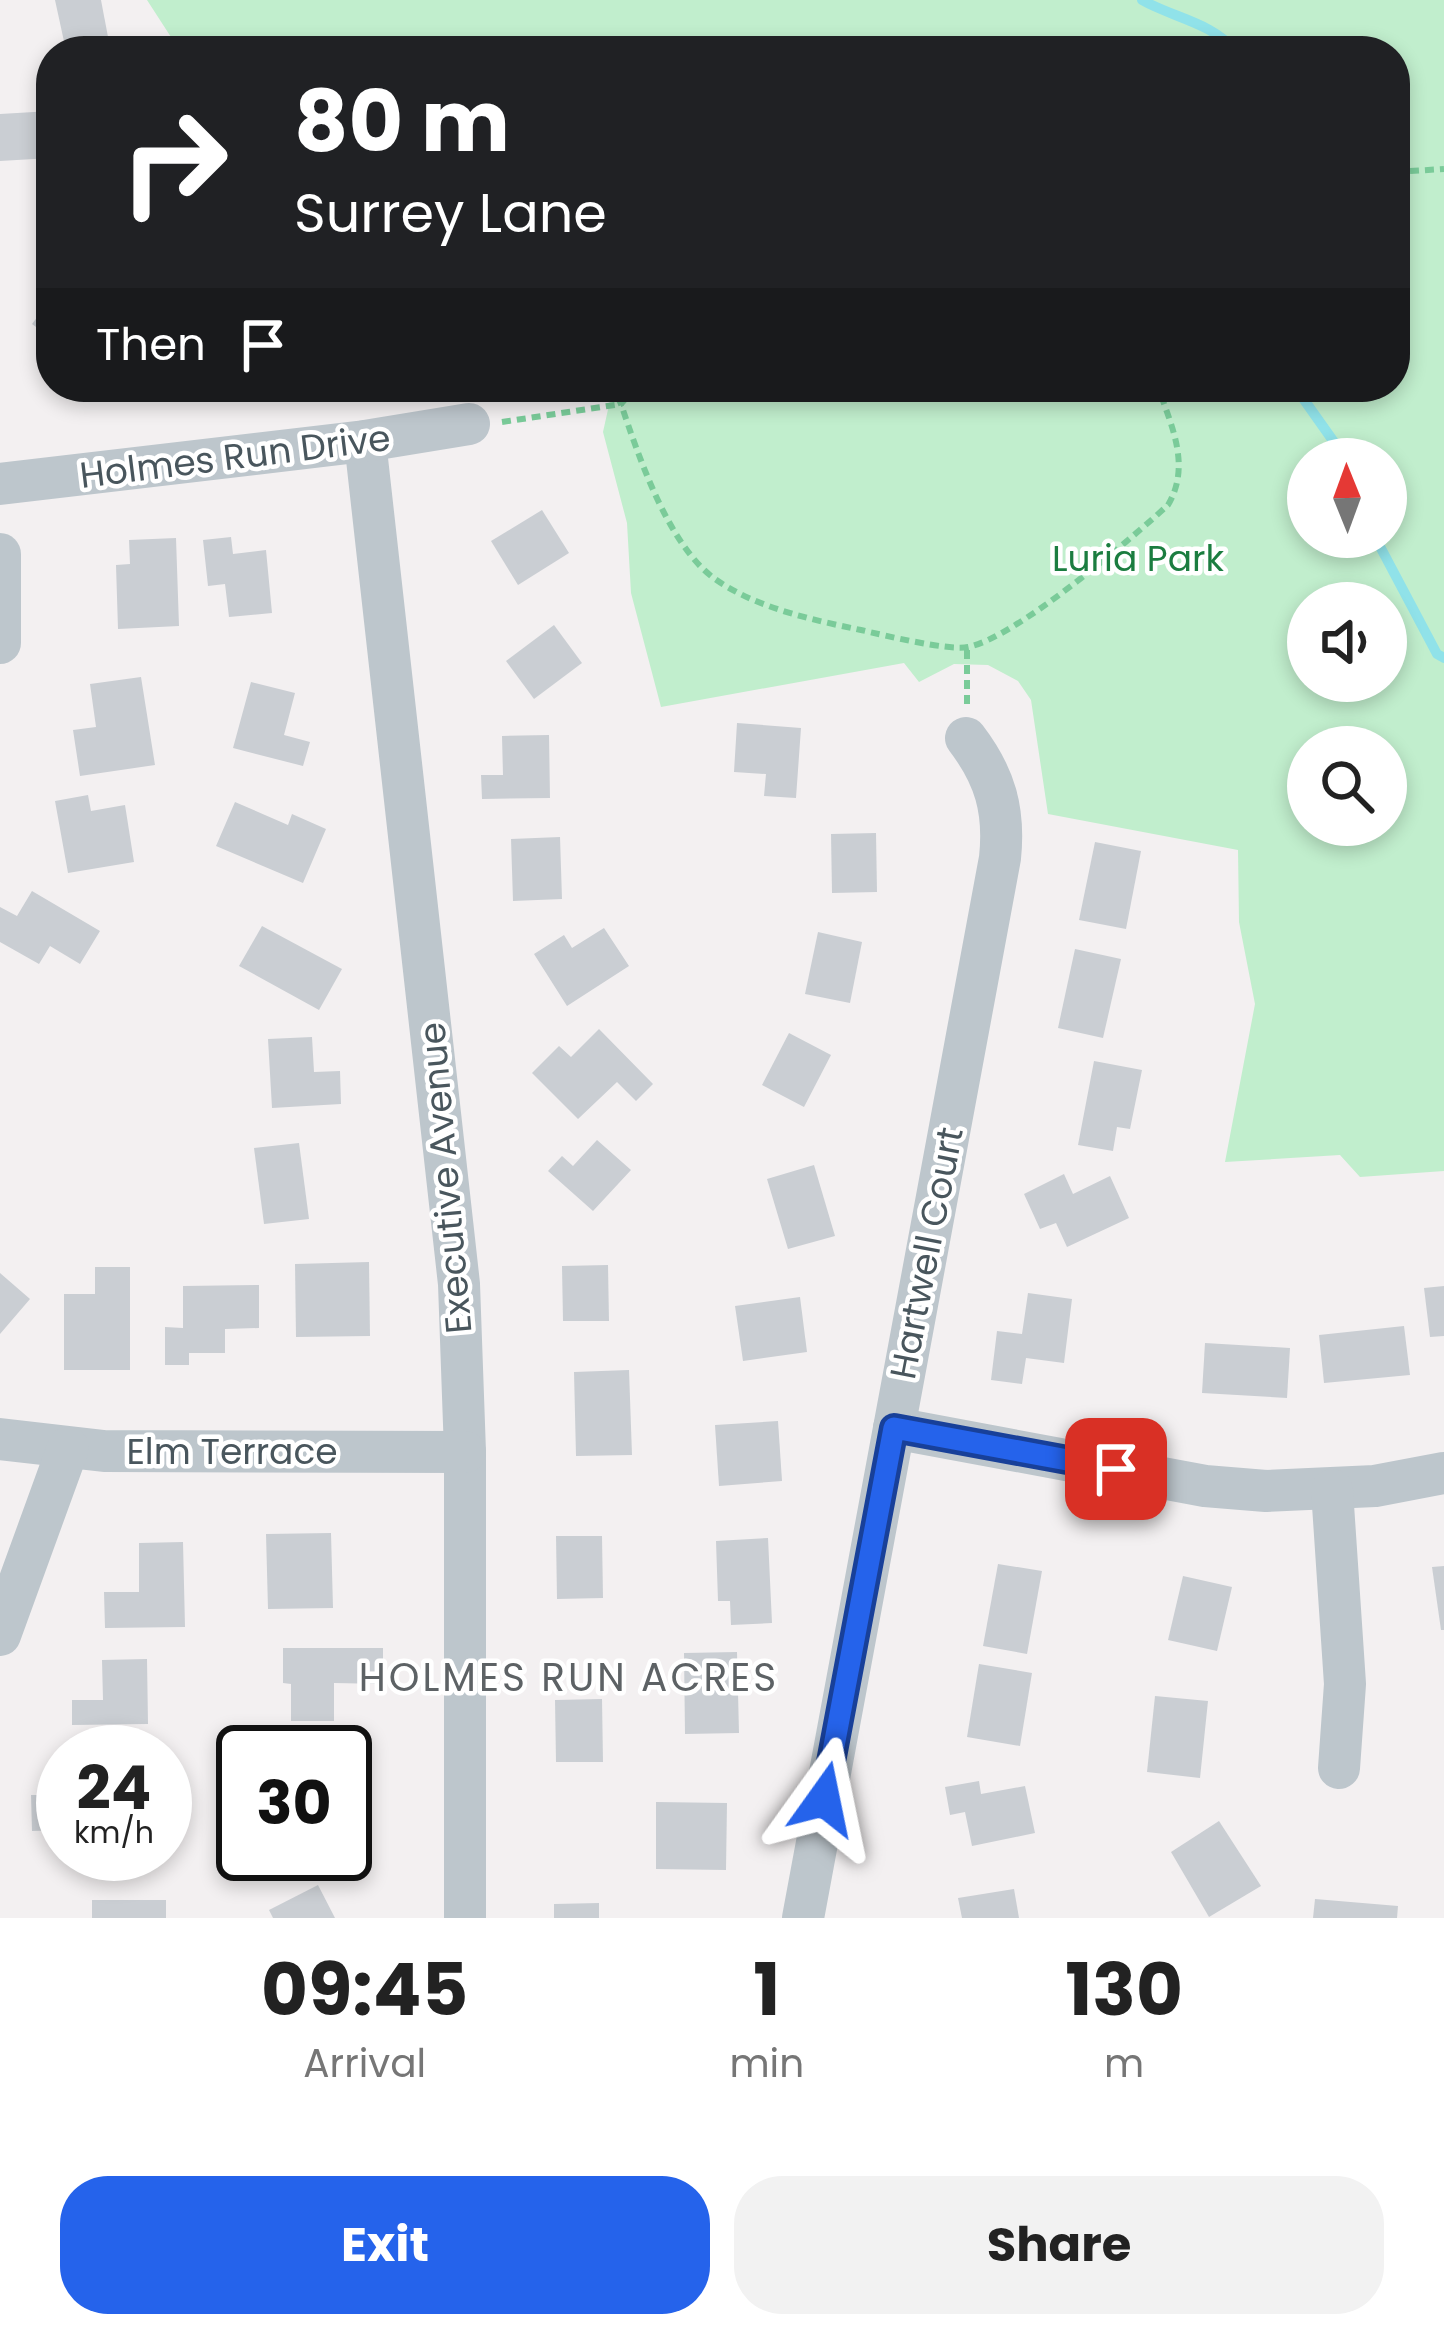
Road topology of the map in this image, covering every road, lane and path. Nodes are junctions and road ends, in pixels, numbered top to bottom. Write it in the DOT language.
graph roads {
  1 [pos="1444,169"];
  2 [pos="1410,171"];
  3 [pos="1163,402"];
  4 [pos="621,404"];
  5 [pos="469,424"];
  6 [pos="365,441"];
  7 [pos="0,484"];
  8 [pos="0,554"];
  9 [pos="0,643"];
  10 [pos="967,647"];
  11 [pos="966,738"];
  12 [pos="894,1428"];
  13 [pos="0,1439"];
  14 [pos="68,1448"];
  15 [pos="465,1452"];
  16 [pos="1444,1473"];
  17 [pos="1333,1490"];
  18 [pos="0,1635"];
  19 [pos="1339,1768"];
  20 [pos="465,1918"];
  21 [pos="802,1918"];
  1 -- 2 [label="path"];
  3 -- 10 [label="path"];
  4 -- 5 [label="path"];
  4 -- 10 [label="path"];
  5 -- 6 [label="street, Holmes Run Drive"];
  6 -- 7 [label="street, Holmes Run Drive"];
  6 -- 15 [label="street, Executive Avenue"];
  8 -- 9 [label="street"];
  10 -- 11 [label="path"];
  11 -- 12 [label="street, Hartwell Court"];
  12 -- 17 [label="street"];
  12 -- 21 [label="street, Hartwell Court"];
  13 -- 14 [label="street, Elm Terrace"];
  14 -- 15 [label="street, Elm Terrace"];
  14 -- 18 [label="street"];
  15 -- 20 [label="street, Executive Avenue"];
  16 -- 17 [label="street"];
  17 -- 19 [label="street"];
}
